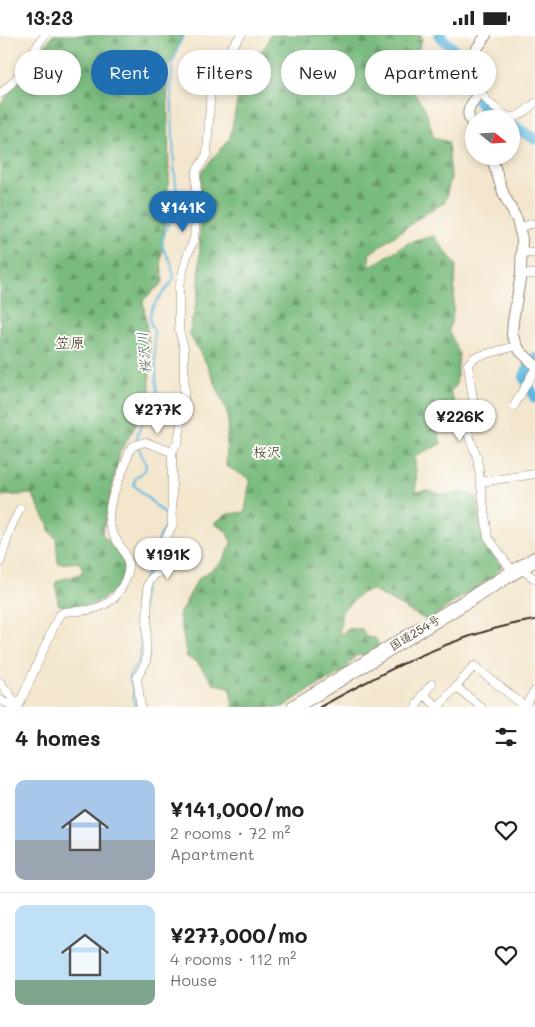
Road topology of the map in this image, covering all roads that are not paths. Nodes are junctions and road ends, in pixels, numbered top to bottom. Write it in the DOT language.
graph roads {
  1 [pos="45,35"];
  2 [pos="241,35"];
  3 [pos="486,35"];
  4 [pos="476,50"];
  5 [pos="0,95"];
  6 [pos="476,95"];
  7 [pos="482,95"];
  8 [pos="535,103"];
  9 [pos="469,110"];
  10 [pos="493,165"];
  11 [pos="535,223"];
  12 [pos="520,227"];
  13 [pos="522,253"];
  14 [pos="535,253"];
  15 [pos="535,274"];
  16 [pos="521,275"];
  17 [pos="516,346"];
  18 [pos="535,365"];
  19 [pos="535,369"];
  20 [pos="514,406"];
  21 [pos="172,453"];
  22 [pos="535,474"];
  23 [pos="481,482"];
  24 [pos="20,509"];
  25 [pos="535,559"];
  26 [pos="0,563"];
  27 [pos="517,570"];
  28 [pos="535,579"];
  29 [pos="0,681"];
  30 [pos="432,684"];
  31 [pos="456,687"];
  32 [pos="535,691"];
  33 [pos="423,694"];
  34 [pos="0,700"];
  35 [pos="17,707"];
  36 [pos="141,707"];
  37 [pos="294,707"];
  38 [pos="416,707"];
  39 [pos="481,707"];
  40 [pos="526,707"];
  1 -- 5 [label="street"];
  2 -- 21 [label="street"];
  3 -- 4 [label="street"];
  6 -- 9 [label="street"];
  7 -- 8 [label="street"];
  10 -- 12 [label="street"];
  11 -- 12 [label="street"];
  12 -- 13 [label="street"];
  13 -- 14 [label="street"];
  13 -- 16 [label="street"];
  15 -- 16 [label="street"];
  16 -- 17 [label="street"];
  17 -- 18 [label="street"];
  17 -- 23 [label="street"];
  19 -- 20 [label="street"];
  21 -- 35 [label="street"];
  21 -- 36 [label="street"];
  22 -- 23 [label="street"];
  23 -- 27 [label="street"];
  24 -- 26 [label="street"];
  25 -- 27 [label="highway, 国道254号"];
  27 -- 28 [label="street"];
  27 -- 37 [label="highway, 国道254号"];
  29 -- 35 [label="street"];
  30 -- 33 [label="street"];
  31 -- 33 [label="street"];
  31 -- 39 [label="street"];
  31 -- 40 [label="street"];
  32 -- 40 [label="street"];
  33 -- 38 [label="street"];
  34 -- 35 [label="street"];
}
